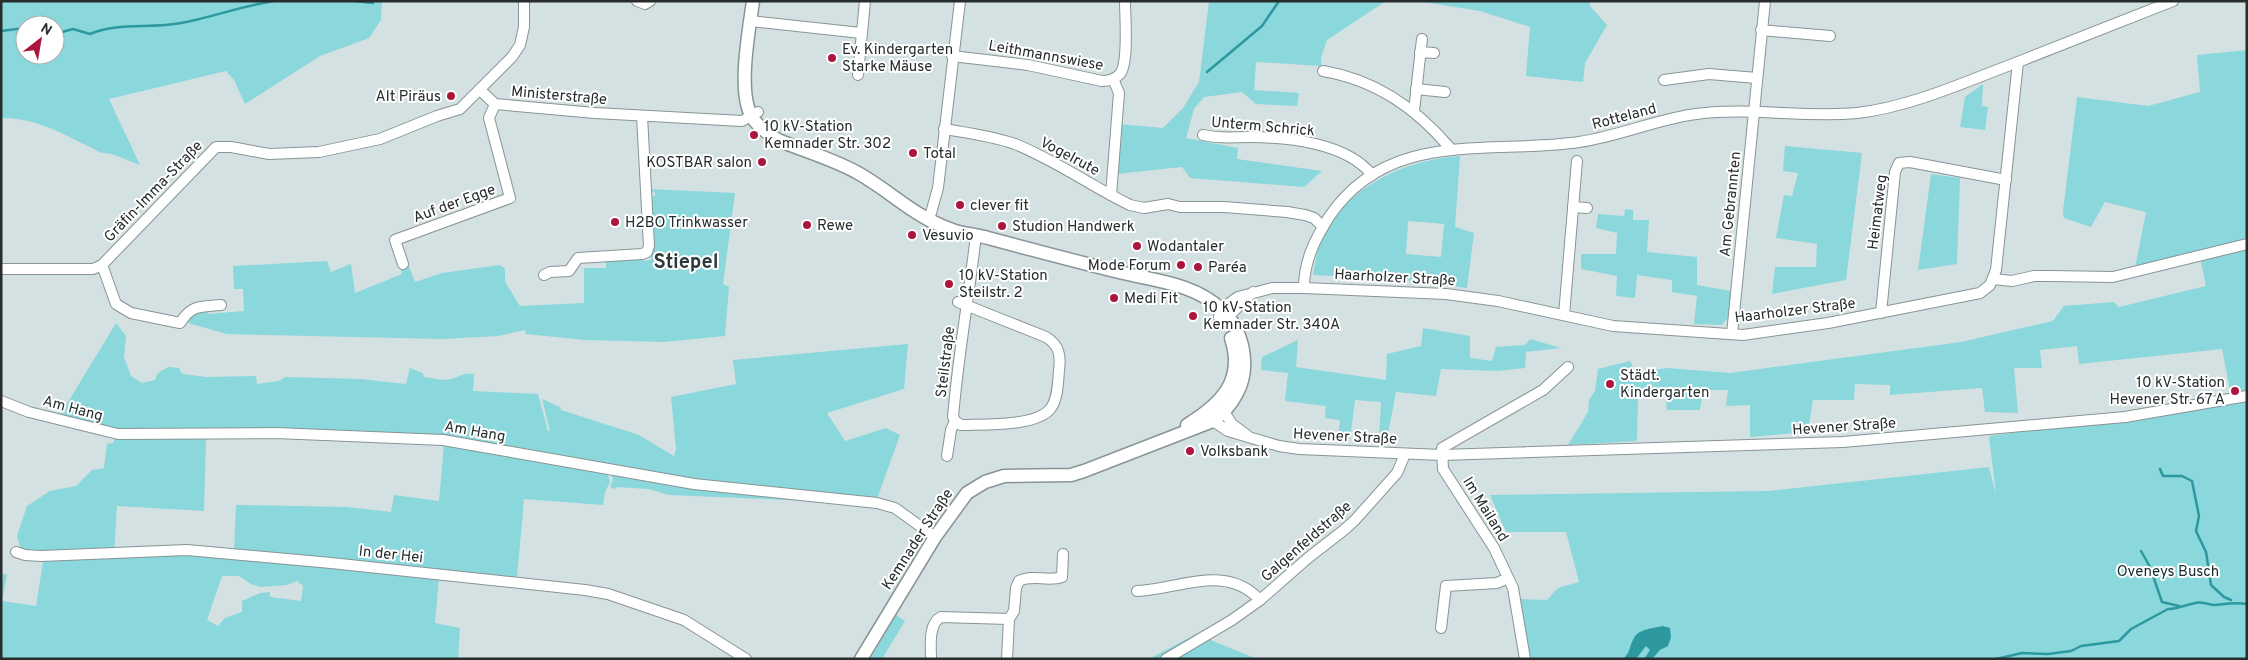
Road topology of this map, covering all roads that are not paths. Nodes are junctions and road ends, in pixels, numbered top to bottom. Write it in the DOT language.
graph roads {
  1 [pos="524,1"];
  2 [pos="637,1"];
  3 [pos="650,1"];
  4 [pos="753,1"];
  5 [pos="864,1"];
  6 [pos="960,1"];
  7 [pos="1126,1"];
  8 [pos="1765,1"];
  9 [pos="2173,1"];
  10 [pos="750,21"];
  11 [pos="1761,30"];
  12 [pos="861,33"];
  13 [pos="1830,36"];
  14 [pos="1422,38"];
  15 [pos="1420,52"];
  16 [pos="1434,53"];
  17 [pos="952,56"];
  18 [pos="2018,62"];
  19 [pos="1323,71"];
  20 [pos="858,74"];
  21 [pos="1757,78"];
  22 [pos="1113,79"];
  23 [pos="1664,80"];
  24 [pos="1416,89"];
  25 [pos="480,90"];
  26 [pos="1445,92"];
  27 [pos="495,104"];
  28 [pos="1414,111"];
  29 [pos="1754,112"];
  30 [pos="755,114"];
  31 [pos="642,116"];
  32 [pos="944,129"];
  33 [pos="1203,136"];
  34 [pos="1450,148"];
  35 [pos="1577,161"];
  36 [pos="1372,176"];
  37 [pos="2006,180"];
  38 [pos="1111,195"];
  39 [pos="1573,207"];
  40 [pos="1587,208"];
  41 [pos="929,216"];
  42 [pos="1323,227"];
  43 [pos="976,234"];
  44 [pos="2247,244"];
  45 [pos="403,264"];
  46 [pos="102,265"];
  47 [pos="1,269"];
  48 [pos="544,275"];
  49 [pos="1993,280"];
  50 [pos="1304,288"];
  51 [pos="963,304"];
  52 [pos="221,305"];
  53 [pos="1881,313"];
  54 [pos="1223,314"];
  55 [pos="1564,315"];
  56 [pos="1732,334"];
  57 [pos="1568,367"];
  58 [pos="2247,396"];
  59 [pos="1,401"];
  60 [pos="1217,414"];
  61 [pos="955,421"];
  62 [pos="1405,454"];
  63 [pos="1442,455"];
  64 [pos="947,456"];
  65 [pos="935,537"];
  66 [pos="16,552"];
  67 [pos="1063,554"];
  68 [pos="1508,578"];
  69 [pos="1137,591"];
  70 [pos="1260,600"];
  71 [pos="1009,619"];
  72 [pos="1441,628"];
  73 [pos="746,659"];
  74 [pos="861,659"];
  75 [pos="931,659"];
  76 [pos="1007,659"];
  77 [pos="1166,659"];
  78 [pos="1525,659"];
  1 -- 25 [label="street, Gräfin-Imma-Straße"];
  2 -- 3 [label="street"];
  4 -- 10 [label="main road"];
  5 -- 12 [label="street"];
  6 -- 17 [label="street"];
  7 -- 22 [label="street, Leithmannswiese"];
  8 -- 11 [label="street, Am Gebrannten"];
  9 -- 18 [label="street"];
  10 -- 12 [label="street"];
  10 -- 30 [label="main road"];
  11 -- 13 [label="street"];
  11 -- 21 [label="street, Am Gebrannten"];
  12 -- 20 [label="street"];
  14 -- 15 [label="street"];
  15 -- 16 [label="street"];
  15 -- 24 [label="street"];
  17 -- 22 [label="street, Leithmannswiese"];
  17 -- 32 [label="street"];
  18 -- 29 [label="street, Rotteland"];
  18 -- 37 [label="street"];
  19 -- 28 [label="street"];
  21 -- 23 [label="street"];
  21 -- 29 [label="street, Am Gebrannten"];
  22 -- 38 [label="street"];
  24 -- 26 [label="street"];
  24 -- 28 [label="street"];
  25 -- 27 [label="street, Ministerstraße"];
  25 -- 46 [label="street, Gräfin-Imma-Straße"];
  27 -- 31 [label="street, Ministerstraße"];
  27 -- 45 [label="street, Auf der Egge"];
  28 -- 34 [label="street"];
  29 -- 34 [label="street, Rotteland"];
  29 -- 56 [label="street, Am Gebrannten"];
  30 -- 31 [label="street, Ministerstraße"];
  30 -- 41 [label="main road"];
  31 -- 48 [label="street"];
  32 -- 38 [label="street, Vogelrute"];
  32 -- 41 [label="street"];
  33 -- 36 [label="street, Unterm Schrick"];
  34 -- 36 [label="street, Rotteland"];
  35 -- 39 [label="street"];
  36 -- 42 [label="street, Rotteland"];
  37 -- 49 [label="street"];
  37 -- 53 [label="street, Heimatweg"];
  38 -- 42 [label="street, Vogelrute"];
  39 -- 40 [label="street"];
  39 -- 55 [label="street"];
  41 -- 43 [label="main road"];
  42 -- 50 [label="street, Rotteland"];
  43 -- 51 [label="street, Steilstraße"];
  43 -- 54 [label="main road"];
  44 -- 49 [label="street"];
  46 -- 47 [label="street, Gräfin-Imma-Straße"];
  46 -- 52 [label="street"];
  49 -- 53 [label="street, Haarholzer Straße"];
  50 -- 54 [label="street, Haarholzer Straße"];
  50 -- 55 [label="street, Haarholzer Straße"];
  51 -- 61 [label="street, Steilstraße"];
  51 -- 61 [label="street"];
  53 -- 56 [label="street, Haarholzer Straße"];
  54 -- 60 [label="main road"];
  55 -- 56 [label="street, Haarholzer Straße"];
  57 -- 63 [label="street"];
  58 -- 63 [label="street, Hevener Straße"];
  59 -- 65 [label="street, Am Hang"];
  60 -- 62 [label="street, Hevener Straße"];
  60 -- 65 [label="main road, Kemnader Straße"];
  61 -- 64 [label="street, Steilstraße"];
  62 -- 63 [label="street, Hevener Straße"];
  62 -- 70 [label="street, Galgenfeldstraße"];
  63 -- 68 [label="street, Im Mailand"];
  65 -- 74 [label="main road, Kemnader Straße"];
  66 -- 73 [label="street, In der Hei"];
  67 -- 71 [label="street"];
  68 -- 72 [label="street"];
  68 -- 78 [label="street, Im Mailand"];
  69 -- 70 [label="street, Galgenfeldstraße"];
  70 -- 77 [label="street, Galgenfeldstraße"];
  71 -- 75 [label="street"];
  71 -- 76 [label="street"];
}
